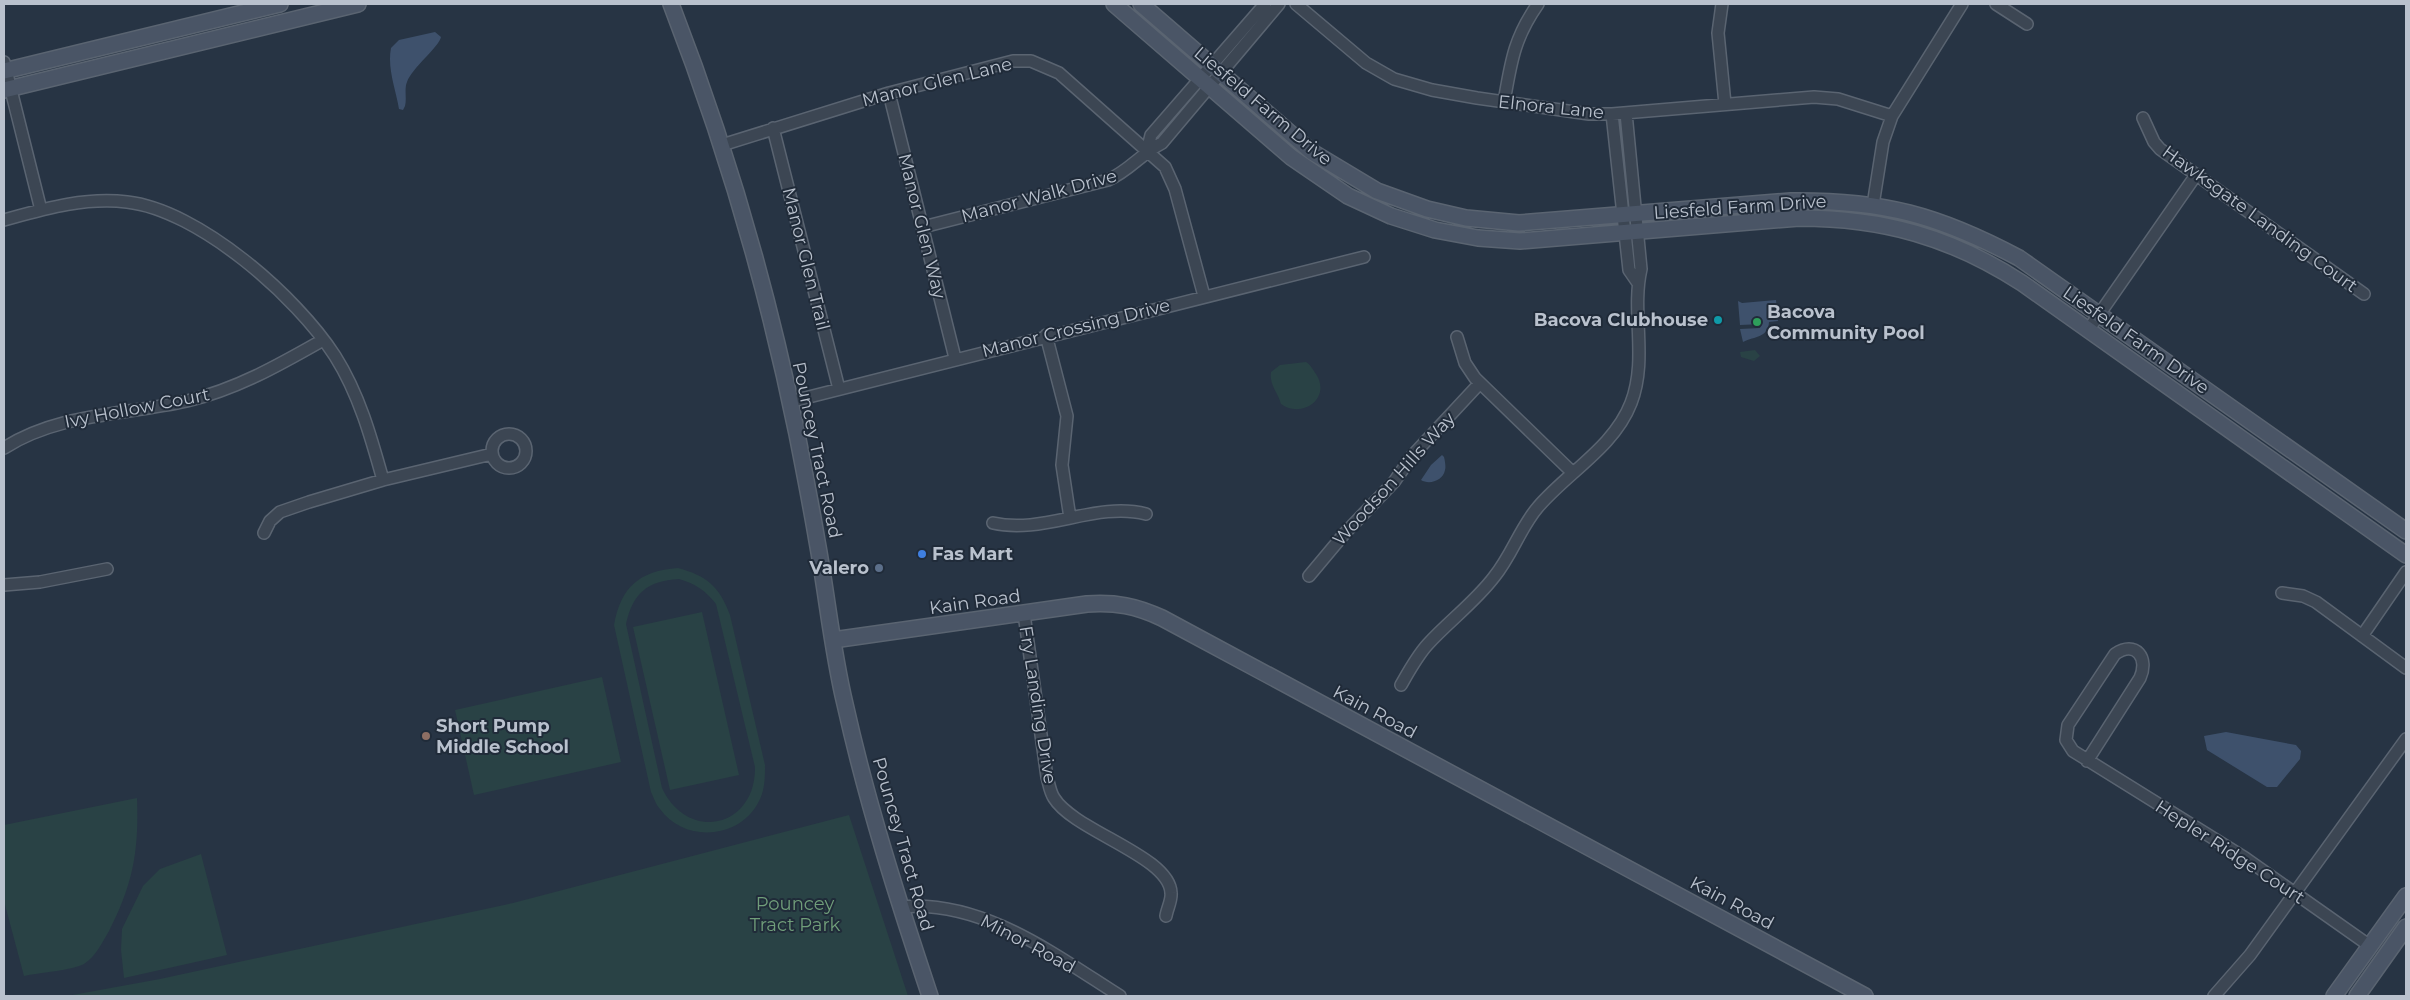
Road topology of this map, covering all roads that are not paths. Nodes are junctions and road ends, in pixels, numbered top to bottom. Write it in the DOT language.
graph roads {
  1 [pos="280,4"];
  2 [pos="358,4"];
  3 [pos="671,4"];
  4 [pos="1114,4"];
  5 [pos="1141,4"];
  6 [pos="1265,4"];
  7 [pos="1279,4"];
  8 [pos="1296,4"];
  9 [pos="1538,4"];
  10 [pos="1722,4"];
  11 [pos="1962,4"];
  12 [pos="1996,4"];
  13 [pos="2027,24"];
  14 [pos="4,68"];
  15 [pos="1215,70"];
  16 [pos="1204,82"];
  17 [pos="7,89"];
  18 [pos="889,93"];
  19 [pos="1504,102"];
  20 [pos="1725,104"];
  21 [pos="1626,113"];
  22 [pos="1612,114"];
  23 [pos="1892,116"];
  24 [pos="2143,118"];
  25 [pos="773,128"];
  26 [pos="722,145"];
  27 [pos="1147,151"];
  28 [pos="2196,175"];
  29 [pos="1873,205"];
  30 [pos="41,210"];
  31 [pos="1629,215"];
  32 [pos="4,220"];
  33 [pos="923,227"];
  34 [pos="1631,233"];
  35 [pos="1364,256"];
  36 [pos="2364,294"];
  37 [pos="1204,296"];
  38 [pos="2099,314"];
  39 [pos="2089,330"];
  40 [pos="1046,336"];
  41 [pos="1457,337"];
  42 [pos="323,340"];
  43 [pos="955,358"];
  44 [pos="1480,383"];
  45 [pos="839,389"];
  46 [pos="789,402"];
  47 [pos="4,448"];
  48 [pos="492,454"];
  49 [pos="1572,473"];
  50 [pos="383,480"];
  51 [pos="1146,514"];
  52 [pos="1070,518"];
  53 [pos="993,522"];
  54 [pos="2406,531"];
  55 [pos="264,532"];
  56 [pos="2406,555"];
  57 [pos="107,569"];
  58 [pos="2406,572"];
  59 [pos="1309,576"];
  60 [pos="4,585"];
  61 [pos="2282,593"];
  62 [pos="1024,614"];
  63 [pos="2362,636"];
  64 [pos="833,640"];
  65 [pos="2406,668"];
  66 [pos="1401,685"];
  67 [pos="2406,739"];
  68 [pos="2087,760"];
  69 [pos="2294,893"];
  70 [pos="2406,896"];
  71 [pos="901,907"];
  72 [pos="1166,916"];
  73 [pos="2406,927"];
  74 [pos="2370,946"];
  75 [pos="930,996"];
  76 [pos="1120,996"];
  77 [pos="1865,996"];
  78 [pos="2214,996"];
  79 [pos="2334,996"];
  80 [pos="2357,996"];
  1 -- 14 [label="street"];
  2 -- 17 [label="street"];
  3 -- 26 [label="street, Pouncey Tract Road"];
  4 -- 16 [label="street, Liesfeld Farm Drive"];
  5 -- 15 [label="street, Liesfeld Farm Drive"];
  6 -- 15 [label="street"];
  7 -- 15 [label="street"];
  8 -- 19 [label="street, Elnora Lane"];
  9 -- 19 [label="street"];
  10 -- 20 [label="street"];
  11 -- 23 [label="street"];
  12 -- 13 [label="street"];
  14 -- 17 [label="street"];
  15 -- 16 [label="street, Manor Walk Drive"];
  15 -- 31 [label="street, Liesfeld Farm Drive"];
  16 -- 27 [label="street, Manor Walk Drive"];
  16 -- 34 [label="street, Liesfeld Farm Drive"];
  17 -- 30 [label="street"];
  18 -- 25 [label="street, Manor Glen Lane"];
  18 -- 27 [label="street, Manor Glen Lane"];
  18 -- 33 [label="street, Manor Glen Way"];
  19 -- 22 [label="street, Elnora Lane"];
  20 -- 21 [label="street, Elnora Lane"];
  20 -- 23 [label="street, Elnora Lane"];
  21 -- 22 [label="street, Elnora Lane"];
  21 -- 31 [label="street"];
  22 -- 31 [label="street"];
  23 -- 29 [label="street"];
  24 -- 28 [label="street, Hawksgate Landing Court"];
  25 -- 26 [label="street, Manor Glen Lane"];
  25 -- 45 [label="street, Manor Glen Trail"];
  26 -- 46 [label="street, Pouncey Tract Road"];
  27 -- 33 [label="street, Manor Walk Drive"];
  27 -- 37 [label="street, Manor Glen Lane"];
  28 -- 36 [label="street, Hawksgate Landing Court"];
  28 -- 38 [label="street"];
  29 -- 31 [label="street, Liesfeld Farm Drive"];
  29 -- 38 [label="street, Liesfeld Farm Drive"];
  30 -- 32 [label="street"];
  30 -- 42 [label="street"];
  31 -- 34 [label="street"];
  33 -- 43 [label="street, Manor Glen Way"];
  34 -- 39 [label="street, Liesfeld Farm Drive"];
  34 -- 49 [label="street"];
  35 -- 37 [label="street, Manor Crossing Drive"];
  37 -- 40 [label="street, Manor Crossing Drive"];
  38 -- 39 [label="street"];
  38 -- 54 [label="street, Liesfeld Farm Drive"];
  39 -- 56 [label="street, Liesfeld Farm Drive"];
  40 -- 43 [label="street, Manor Crossing Drive"];
  40 -- 52 [label="street"];
  41 -- 44 [label="street"];
  42 -- 47 [label="street, Ivy Hollow Court"];
  42 -- 50 [label="street"];
  43 -- 45 [label="street, Manor Crossing Drive"];
  44 -- 49 [label="street"];
  44 -- 59 [label="street, Woodson Hills Way"];
  45 -- 46 [label="street, Manor Crossing Drive"];
  46 -- 64 [label="street, Pouncey Tract Road"];
  48 -- 50 [label="street"];
  49 -- 66 [label="street"];
  50 -- 55 [label="street"];
  51 -- 52 [label="street"];
  52 -- 53 [label="street"];
  57 -- 60 [label="street"];
  58 -- 63 [label="street"];
  61 -- 63 [label="street"];
  62 -- 64 [label="street, Kain Road"];
  62 -- 72 [label="street, Fry Landing Drive"];
  62 -- 77 [label="street, Kain Road"];
  63 -- 65 [label="street"];
  64 -- 71 [label="street, Pouncey Tract Road"];
  67 -- 69 [label="street"];
  68 -- 68 [label="street, Hepler Ridge Court"];
  68 -- 69 [label="street, Hepler Ridge Court"];
  69 -- 74 [label="street, Hepler Ridge Court"];
  69 -- 78 [label="street"];
  70 -- 74 [label="street"];
  71 -- 75 [label="street, Pouncey Tract Road"];
  71 -- 76 [label="street, Minor Road"];
  73 -- 80 [label="street"];
  74 -- 79 [label="street"];
}
